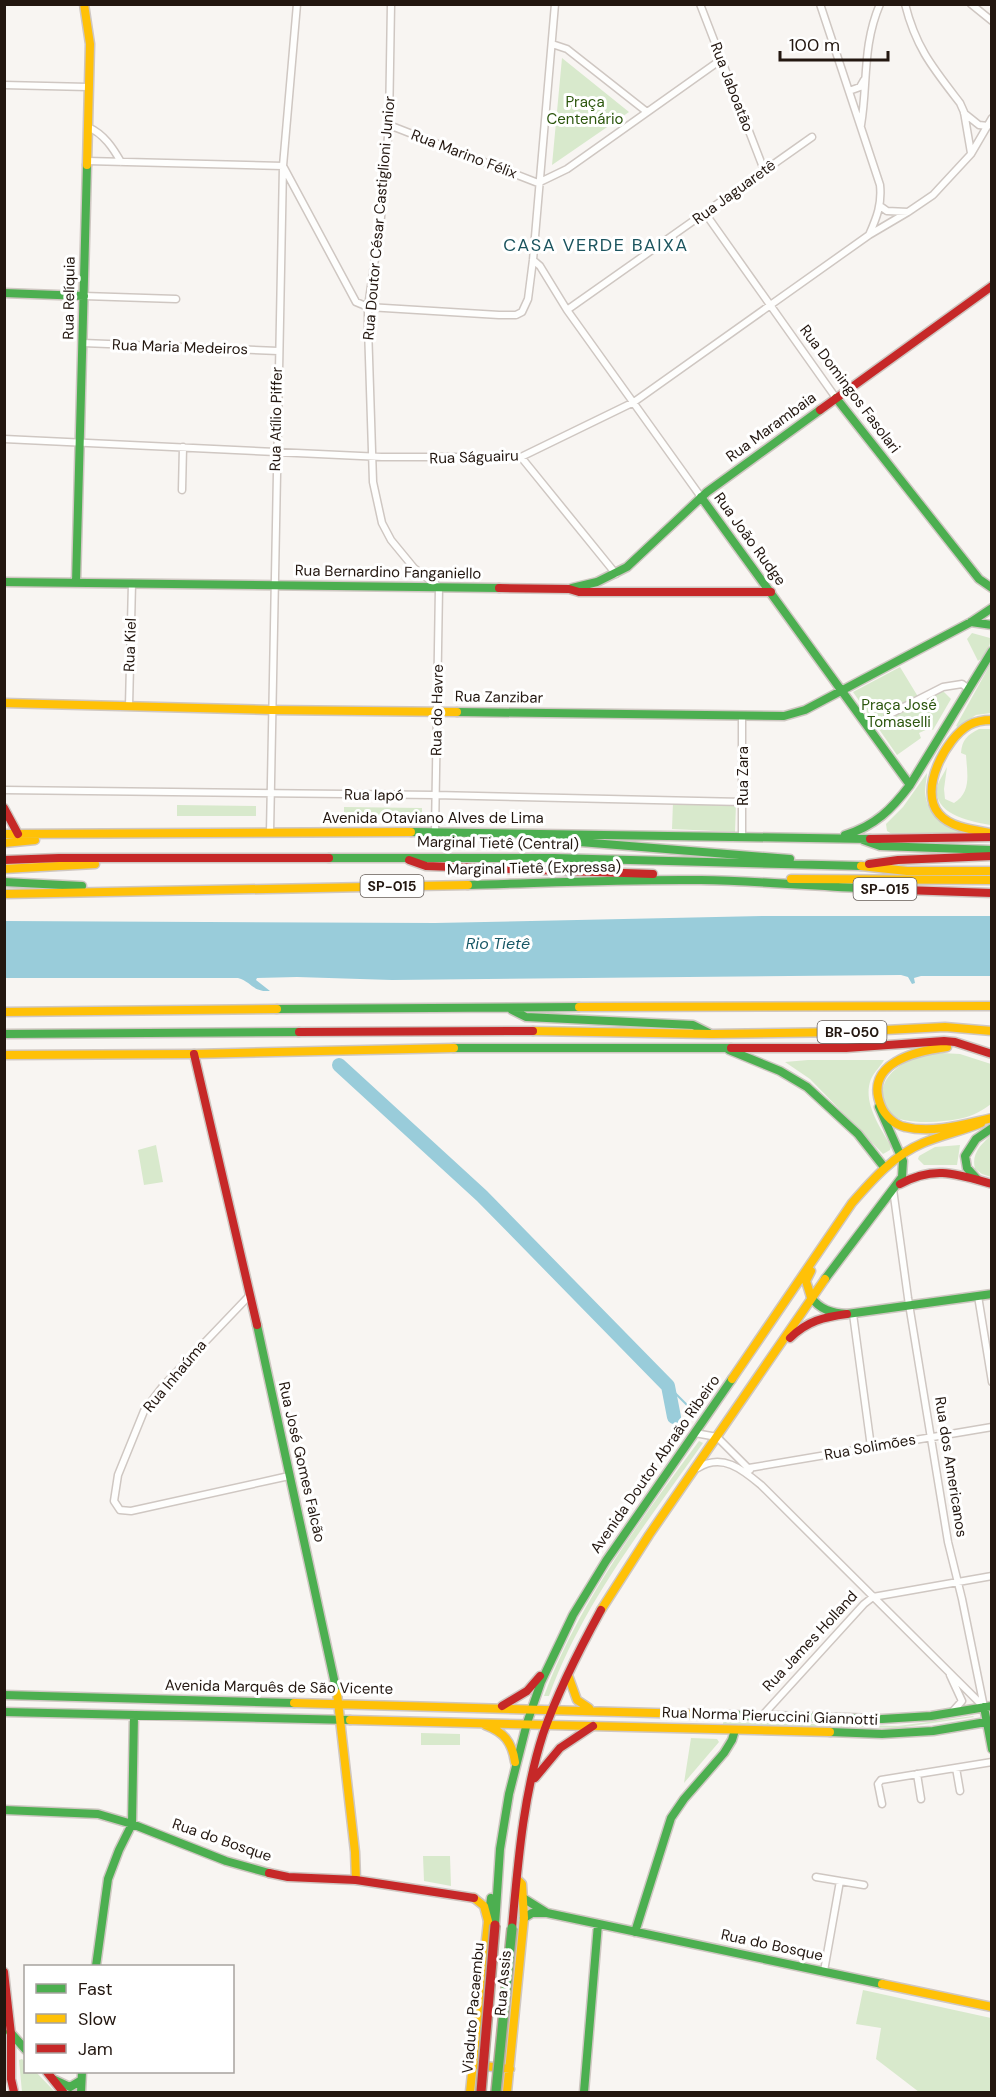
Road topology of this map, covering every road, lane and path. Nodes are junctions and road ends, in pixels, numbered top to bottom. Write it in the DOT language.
graph roads {
  1 [pos="84,4"];
  2 [pos="297,4"];
  3 [pos="391,4"];
  4 [pos="555,4"];
  5 [pos="700,4"];
  6 [pos="820,4"];
  7 [pos="880,4"];
  8 [pos="905,4"];
  9 [pos="970,4"];
  10 [pos="88,9"];
  11 [pos="992,21"];
  12 [pos="552,44"];
  13 [pos="722,60"];
  14 [pos="864,79"];
  15 [pos="4,85"];
  16 [pos="88,87"];
  17 [pos="849,91"];
  18 [pos="647,112"];
  19 [pos="964,112"];
  20 [pos="992,118"];
  21 [pos="390,125"];
  22 [pos="861,125"];
  23 [pos="988,126"];
  24 [pos="88,127"];
  25 [pos="812,137"];
  26 [pos="971,153"];
  27 [pos="87,161"];
  28 [pos="121,162"];
  29 [pos="282,166"];
  30 [pos="764,171"];
  31 [pos="538,183"];
  32 [pos="880,206"];
  33 [pos="908,212"];
  34 [pos="705,213"];
  35 [pos="869,235"];
  36 [pos="533,260"];
  37 [pos="992,286"];
  38 [pos="4,293"];
  39 [pos="84,296"];
  40 [pos="176,299"];
  41 [pos="770,306"];
  42 [pos="368,307"];
  43 [pos="567,310"];
  44 [pos="83,343"];
  45 [pos="278,351"];
  46 [pos="836,398"];
  47 [pos="634,402"];
  48 [pos="4,439"];
  49 [pos="80,442"];
  50 [pos="183,447"];
  51 [pos="276,452"];
  52 [pos="372,457"];
  53 [pos="521,457"];
  54 [pos="182,490"];
  55 [pos="701,497"];
  56 [pos="616,574"];
  57 [pos="979,579"];
  58 [pos="4,582"];
  59 [pos="76,583"];
  60 [pos="132,583"];
  61 [pos="273,585"];
  62 [pos="439,587"];
  63 [pos="992,588"];
  64 [pos="569,589"];
  65 [pos="602,592"];
  66 [pos="771,592"];
  67 [pos="992,597"];
  68 [pos="991,608"];
  69 [pos="971,622"];
  70 [pos="992,625"];
  71 [pos="992,651"];
  72 [pos="969,689"];
  73 [pos="842,690"];
  74 [pos="4,704"];
  75 [pos="129,706"];
  76 [pos="271,710"];
  77 [pos="437,711"];
  78 [pos="742,715"];
  79 [pos="888,715"];
  80 [pos="992,720"];
  81 [pos="910,785"];
  82 [pos="4,790"];
  83 [pos="270,794"];
  84 [pos="435,795"];
  85 [pos="743,802"];
  86 [pos="4,808"];
  87 [pos="435,833"];
  88 [pos="513,833"];
  89 [pos="4,834"];
  90 [pos="18,834"];
  91 [pos="58,834"];
  92 [pos="270,834"];
  93 [pos="992,835"];
  94 [pos="742,838"];
  95 [pos="830,839"];
  96 [pos="861,839"];
  97 [pos="4,843"];
  98 [pos="992,850"];
  99 [pos="992,856"];
  100 [pos="402,857"];
  101 [pos="115,859"];
  102 [pos="4,860"];
  103 [pos="805,865"];
  104 [pos="864,866"];
  105 [pos="4,869"];
  106 [pos="992,871"];
  107 [pos="698,880"];
  108 [pos="992,880"];
  109 [pos="4,882"];
  110 [pos="779,882"];
  111 [pos="105,892"];
  112 [pos="992,893"];
  113 [pos="4,894"];
  114 [pos="992,1006"];
  115 [pos="510,1008"];
  116 [pos="4,1012"];
  117 [pos="992,1031"];
  118 [pos="4,1034"];
  119 [pos="712,1034"];
  120 [pos="720,1047"];
  121 [pos="974,1048"];
  122 [pos="194,1054"];
  123 [pos="992,1054"];
  124 [pos="4,1055"];
  125 [pos="877,1096"];
  126 [pos="992,1118"];
  127 [pos="992,1128"];
  128 [pos="901,1155"];
  129 [pos="884,1167"];
  130 [pos="979,1181"];
  131 [pos="992,1184"];
  132 [pos="892,1188"];
  133 [pos="820,1250"];
  134 [pos="992,1294"];
  135 [pos="250,1295"];
  136 [pos="978,1296"];
  137 [pos="811,1297"];
  138 [pos="909,1306"];
  139 [pos="850,1314"];
  140 [pos="777,1350"];
  141 [pos="992,1382"];
  142 [pos="992,1427"];
  143 [pos="695,1433"];
  144 [pos="717,1437"];
  145 [pos="931,1437"];
  146 [pos="871,1447"];
  147 [pos="749,1468"];
  148 [pos="695,1470"];
  149 [pos="290,1476"];
  150 [pos="761,1485"];
  151 [pos="992,1576"];
  152 [pos="958,1581"];
  153 [pos="873,1597"];
  154 [pos="553,1657"];
  155 [pos="950,1674"];
  156 [pos="568,1675"];
  157 [pos="4,1695"];
  158 [pos="340,1704"];
  159 [pos="988,1707"];
  160 [pos="500,1708"];
  161 [pos="532,1708"];
  162 [pos="552,1709"];
  163 [pos="594,1710"];
  164 [pos="4,1712"];
  165 [pos="947,1713"];
  166 [pos="134,1715"];
  167 [pos="762,1716"];
  168 [pos="342,1719"];
  169 [pos="477,1722"];
  170 [pos="989,1722"];
  171 [pos="527,1723"];
  172 [pos="547,1724"];
  173 [pos="594,1725"];
  174 [pos="735,1730"];
  175 [pos="992,1749"];
  176 [pos="992,1762"];
  177 [pos="516,1768"];
  178 [pos="956,1768"];
  179 [pos="917,1774"];
  180 [pos="531,1785"];
  181 [pos="960,1791"];
  182 [pos="921,1799"];
  183 [pos="882,1804"];
  184 [pos="4,1810"];
  185 [pos="132,1824"];
  186 [pos="816,1877"];
  187 [pos="518,1879"];
  188 [pos="356,1880"];
  189 [pos="840,1881"];
  190 [pos="864,1885"];
  191 [pos="523,1898"];
  192 [pos="547,1913"];
  193 [pos="524,1918"];
  194 [pos="491,1923"];
  195 [pos="598,1924"];
  196 [pos="635,1932"];
  197 [pos="96,1965"];
  198 [pos="824,1971"];
  199 [pos="4,1972"];
  200 [pos="992,2007"];
  201 [pos="7,2031"];
  202 [pos="24,2048"];
  203 [pos="472,2065"];
  204 [pos="510,2069"];
  205 [pos="48,2073"];
  206 [pos="81,2076"];
  207 [pos="55,2080"];
  208 [pos="13,2090"];
  209 [pos="63,2092"];
  210 [pos="81,2092"];
  211 [pos="470,2092"];
  212 [pos="481,2092"];
  213 [pos="496,2092"];
  214 [pos="507,2092"];
  215 [pos="584,2092"];
  1 -- 10 [label="main road, Rua Relíquia"];
  2 -- 29 [label="street, Rua Atílio Piffer"];
  3 -- 21 [label="street, Rua Doutor César Castiglioni Junior"];
  4 -- 12 [label="street"];
  5 -- 13 [label="street, Rua Jaboatão"];
  6 -- 17 [label="street"];
  7 -- 14 [label="street"];
  8 -- 19 [label="street"];
  9 -- 11 [label="street"];
  10 -- 16 [label="main road, Rua Relíquia"];
  12 -- 18 [label="street"];
  12 -- 31 [label="street"];
  13 -- 18 [label="street"];
  13 -- 30 [label="street, Rua Jaboatão"];
  14 -- 17 [label="street"];
  14 -- 22 [label="street"];
  15 -- 16 [label="street"];
  16 -- 24 [label="main road, Rua Relíquia"];
  17 -- 22 [label="street"];
  18 -- 31 [label="street"];
  19 -- 23 [label="street"];
  19 -- 26 [label="street"];
  20 -- 23 [label="street, Rua Ságuairu"];
  21 -- 31 [label="street, Rua Marino Félix"];
  21 -- 42 [label="street, Rua Doutor César Castiglioni Junior"];
  22 -- 32 [label="street"];
  23 -- 26 [label="street, Rua Ságuairu"];
  24 -- 27 [label="main road, Rua Relíquia"];
  24 -- 28 [label="street"];
  25 -- 30 [label="street, Rua Jaguaretê"];
  26 -- 33 [label="street, Rua Ságuairu"];
  27 -- 28 [label="street"];
  27 -- 39 [label="main road, Rua Relíquia"];
  28 -- 29 [label="street"];
  29 -- 42 [label="street"];
  29 -- 45 [label="street, Rua Atílio Piffer"];
  30 -- 34 [label="street, Rua Jaguaretê"];
  31 -- 36 [label="street"];
  32 -- 33 [label="street"];
  32 -- 35 [label="street"];
  33 -- 35 [label="street, Rua Ságuairu"];
  34 -- 41 [label="street, Rua Domingos Fasolari"];
  34 -- 43 [label="street, Rua Jaguaretê"];
  35 -- 41 [label="street, Rua Ságuairu"];
  36 -- 42 [label="street"];
  36 -- 43 [label="street, Rua João Rudge"];
  37 -- 46 [label="main road, Rua Marambaia"];
  38 -- 39 [label="main road"];
  39 -- 40 [label="street"];
  39 -- 44 [label="main road, Rua Relíquia"];
  41 -- 46 [label="street, Rua Domingos Fasolari"];
  41 -- 47 [label="street, Rua Ságuairu"];
  42 -- 52 [label="street, Rua Doutor César Castiglioni Junior"];
  43 -- 47 [label="street, Rua João Rudge"];
  44 -- 45 [label="street, Rua Maria Medeiros"];
  44 -- 49 [label="main road, Rua Relíquia"];
  45 -- 51 [label="street, Rua Atílio Piffer"];
  46 -- 55 [label="main road, Rua Marambaia"];
  46 -- 57 [label="main road, Rua Domingos Fasolari"];
  47 -- 53 [label="street, Rua Ságuairu"];
  47 -- 55 [label="street, Rua João Rudge"];
  48 -- 49 [label="street, Rua Ságuairu"];
  49 -- 50 [label="street, Rua Ságuairu"];
  49 -- 59 [label="main road, Rua Relíquia"];
  50 -- 51 [label="street, Rua Ságuairu"];
  50 -- 54 [label="street"];
  51 -- 52 [label="street, Rua Ságuairu"];
  51 -- 61 [label="street, Rua Atílio Piffer"];
  52 -- 53 [label="street, Rua Ságuairu"];
  52 -- 62 [label="street, Rua Doutor César Castiglioni Junior"];
  53 -- 56 [label="street"];
  55 -- 56 [label="main road, Rua Marambaia"];
  55 -- 66 [label="main road, Rua João Rudge"];
  56 -- 64 [label="main road, Rua Marambaia"];
  56 -- 65 [label="main road"];
  57 -- 63 [label="main road, Rua Domingos Fasolari"];
  57 -- 67 [label="main road, Rua Domingos Fasolari"];
  58 -- 59 [label="main road, Rua Bernardino Fanganiello"];
  59 -- 60 [label="main road, Rua Bernardino Fanganiello"];
  60 -- 61 [label="main road, Rua Bernardino Fanganiello"];
  60 -- 75 [label="street, Rua Kiel"];
  61 -- 62 [label="main road, Rua Bernardino Fanganiello"];
  61 -- 76 [label="street, Rua Atílio Piffer"];
  62 -- 64 [label="main road, Rua Bernardino Fanganiello"];
  62 -- 77 [label="street, Rua do Havre"];
  64 -- 65 [label="main road, Rua Bernardino Fanganiello"];
  65 -- 66 [label="main road, Rua Bernardino Fanganiello"];
  66 -- 73 [label="main road, Rua João Rudge"];
  68 -- 69 [label="main road, Rua Zanzibar"];
  69 -- 70 [label="main road"];
  69 -- 73 [label="main road, Rua Zanzibar"];
  71 -- 72 [label="main road"];
  72 -- 79 [label="street"];
  72 -- 81 [label="main road"];
  73 -- 78 [label="main road, Rua Zanzibar"];
  73 -- 81 [label="main road, Rua João Rudge"];
  74 -- 75 [label="main road, Rua Zanzibar"];
  75 -- 76 [label="main road, Rua Zanzibar"];
  76 -- 77 [label="main road, Rua Zanzibar"];
  76 -- 83 [label="street, Rua Atílio Piffer"];
  77 -- 78 [label="main road, Rua Zanzibar"];
  77 -- 84 [label="street, Rua do Havre"];
  78 -- 85 [label="street, Rua Zara"];
  80 -- 93 [label="main road"];
  81 -- 95 [label="main road"];
  82 -- 83 [label="street, Rua Iapó"];
  83 -- 84 [label="street, Rua Iapó"];
  83 -- 92 [label="street, Rua Atílio Piffer"];
  84 -- 85 [label="street, Rua Iapó"];
  84 -- 87 [label="street, Rua do Havre"];
  85 -- 94 [label="street, Rua Zara"];
  86 -- 90 [label="main road"];
  87 -- 88 [label="main road, Avenida Otaviano Alves de Lima"];
  87 -- 92 [label="main road, Avenida Otaviano Alves de Lima"];
  88 -- 94 [label="main road, Avenida Otaviano Alves de Lima"];
  88 -- 103 [label="main road"];
  89 -- 90 [label="main road, Avenida Otaviano Alves de Lima"];
  90 -- 91 [label="main road, Avenida Otaviano Alves de Lima"];
  91 -- 92 [label="main road, Avenida Otaviano Alves de Lima"];
  91 -- 97 [label="main road"];
  93 -- 96 [label="main road"];
  94 -- 95 [label="main road, Avenida Otaviano Alves de Lima"];
  95 -- 96 [label="main road, Avenida Otaviano Alves de Lima"];
  96 -- 98 [label="main road"];
  99 -- 104 [label="main road"];
  100 -- 101 [label="main road, Marginal Tietê (Central)"];
  100 -- 103 [label="main road, Marginal Tietê (Central)"];
  100 -- 107 [label="main road"];
  101 -- 102 [label="main road, Marginal Tietê (Central)"];
  101 -- 105 [label="main road"];
  103 -- 104 [label="main road, Marginal Tietê (Central)"];
  104 -- 106 [label="main road, Marginal Tietê (Central)"];
  107 -- 110 [label="main road, Marginal Tietê (Expressa) / SP-015"];
  107 -- 111 [label="main road, Marginal Tietê (Expressa) / SP-015"];
  108 -- 110 [label="main road, SP-015"];
  109 -- 111 [label="main road, SP-015"];
  110 -- 112 [label="main road, Marginal Tietê (Expressa) / SP-015"];
  111 -- 113 [label="main road, Marginal Tietê (Expressa) / SP-015"];
  114 -- 115 [label="main road"];
  115 -- 116 [label="main road"];
  115 -- 119 [label="main road"];
  117 -- 119 [label="main road, BR-050"];
  118 -- 119 [label="main road"];
  120 -- 121 [label="main road"];
  120 -- 122 [label="main road"];
  120 -- 129 [label="main road"];
  121 -- 123 [label="main road"];
  121 -- 125 [label="main road"];
  122 -- 124 [label="main road"];
  122 -- 135 [label="main road, Rua José Gomes Falcão"];
  125 -- 126 [label="main road"];
  125 -- 128 [label="main road"];
  126 -- 128 [label="main road, Avenida Doutor Abraão Ribeiro"];
  127 -- 130 [label="main road"];
  128 -- 129 [label="main road, Avenida Doutor Abraão Ribeiro"];
  128 -- 132 [label="main road"];
  129 -- 133 [label="main road, Avenida Doutor Abraão Ribeiro"];
  130 -- 131 [label="main road"];
  130 -- 132 [label="main road"];
  132 -- 137 [label="main road"];
  132 -- 138 [label="street, Rua dos Americanos"];
  133 -- 137 [label="main road"];
  133 -- 143 [label="main road, Avenida Doutor Abraão Ribeiro"];
  134 -- 136 [label="main road"];
  135 -- 149 [label="main road, Rua José Gomes Falcão"];
  135 -- 149 [label="street, Rua Inhaúma"];
  136 -- 138 [label="main road"];
  136 -- 141 [label="street"];
  137 -- 139 [label="main road"];
  137 -- 140 [label="main road"];
  138 -- 139 [label="main road"];
  138 -- 145 [label="street, Rua dos Americanos"];
  139 -- 140 [label="main road"];
  139 -- 146 [label="street"];
  140 -- 144 [label="main road"];
  142 -- 145 [label="street, Rua Solimões"];
  143 -- 144 [label="street"];
  143 -- 154 [label="main road, Avenida Doutor Abraão Ribeiro"];
  144 -- 147 [label="street"];
  144 -- 148 [label="main road"];
  145 -- 146 [label="street, Rua Solimões"];
  145 -- 152 [label="street, Rua dos Americanos"];
  146 -- 147 [label="street, Rua Solimões"];
  147 -- 150 [label="street"];
  148 -- 150 [label="street"];
  148 -- 156 [label="main road"];
  149 -- 158 [label="main road, Rua José Gomes Falcão"];
  150 -- 153 [label="street"];
  151 -- 152 [label="street, Rua James Holland"];
  152 -- 153 [label="street, Rua James Holland"];
  152 -- 159 [label="street, Rua dos Americanos"];
  153 -- 155 [label="street"];
  153 -- 167 [label="street, Rua James Holland"];
  154 -- 160 [label="main road"];
  154 -- 161 [label="main road, Avenida Doutor Abraão Ribeiro"];
  155 -- 159 [label="street"];
  155 -- 165 [label="street"];
  156 -- 162 [label="main road"];
  156 -- 163 [label="main road"];
  157 -- 158 [label="main road, Avenida Marquês de São Vicente"];
  158 -- 160 [label="main road, Avenida Marquês de São Vicente"];
  158 -- 168 [label="main road, Rua José Gomes Falcão"];
  159 -- 165 [label="main road, Rua Norma Pieruccini Giannotti"];
  159 -- 170 [label="main road, Rua dos Americanos"];
  160 -- 161 [label="main road, Avenida Marquês de São Vicente"];
  161 -- 162 [label="main road, Avenida Marquês de São Vicente"];
  161 -- 171 [label="main road, Avenida Doutor Abraão Ribeiro"];
  162 -- 163 [label="main road, Rua Norma Pieruccini Giannotti"];
  162 -- 172 [label="main road"];
  163 -- 167 [label="main road, Rua Norma Pieruccini Giannotti"];
  164 -- 166 [label="main road, Avenida Marquês de São Vicente"];
  165 -- 167 [label="main road, Rua Norma Pieruccini Giannotti"];
  166 -- 168 [label="main road, Avenida Marquês de São Vicente"];
  166 -- 185 [label="main road"];
  168 -- 169 [label="main road, Avenida Marquês de São Vicente"];
  168 -- 188 [label="main road, Rua José Gomes Falcão"];
  169 -- 171 [label="main road, Avenida Marquês de São Vicente"];
  169 -- 177 [label="main road"];
  170 -- 174 [label="main road, Rua Norma Pieruccini Giannotti"];
  170 -- 175 [label="main road, Rua dos Americanos"];
  171 -- 172 [label="main road, Avenida Marquês de São Vicente"];
  171 -- 177 [label="main road, Avenida Doutor Abraão Ribeiro"];
  172 -- 173 [label="main road, Rua Norma Pieruccini Giannotti"];
  172 -- 180 [label="main road"];
  173 -- 174 [label="main road, Rua Norma Pieruccini Giannotti"];
  173 -- 180 [label="main road"];
  174 -- 196 [label="main road"];
  176 -- 178 [label="street"];
  177 -- 194 [label="main road, Avenida Doutor Abraão Ribeiro"];
  178 -- 179 [label="street"];
  178 -- 181 [label="street"];
  179 -- 182 [label="street"];
  179 -- 183 [label="street"];
  180 -- 187 [label="main road"];
  184 -- 185 [label="main road, Rua do Bosque"];
  185 -- 188 [label="main road, Rua do Bosque"];
  185 -- 197 [label="main road"];
  186 -- 189 [label="street"];
  187 -- 191 [label="main road, Rua Assis"];
  187 -- 213 [label="main road, Viaduto Pacaembu, bridge"];
  188 -- 194 [label="main road, Rua do Bosque"];
  189 -- 190 [label="street"];
  189 -- 198 [label="street"];
  191 -- 192 [label="main road, Rua do Bosque"];
  191 -- 193 [label="main road, Rua Assis"];
  192 -- 193 [label="main road, Rua do Bosque"];
  192 -- 195 [label="main road, Rua do Bosque"];
  193 -- 204 [label="main road, Rua Assis"];
  194 -- 203 [label="main road"];
  194 -- 212 [label="main road, Viaduto Pacaembu, bridge"];
  195 -- 196 [label="main road, Rua do Bosque"];
  195 -- 215 [label="main road"];
  196 -- 198 [label="main road, Rua do Bosque"];
  198 -- 200 [label="main road, Rua do Bosque"];
  199 -- 201 [label="main road"];
  201 -- 202 [label="main road"];
  201 -- 208 [label="main road"];
  203 -- 204 [label="main road"];
  203 -- 211 [label="main road"];
  204 -- 214 [label="main road, Rua Assis"];
  205 -- 207 [label="main road"];
  206 -- 207 [label="main road"];
  206 -- 210 [label="main road"];
  207 -- 209 [label="main road"];
}
